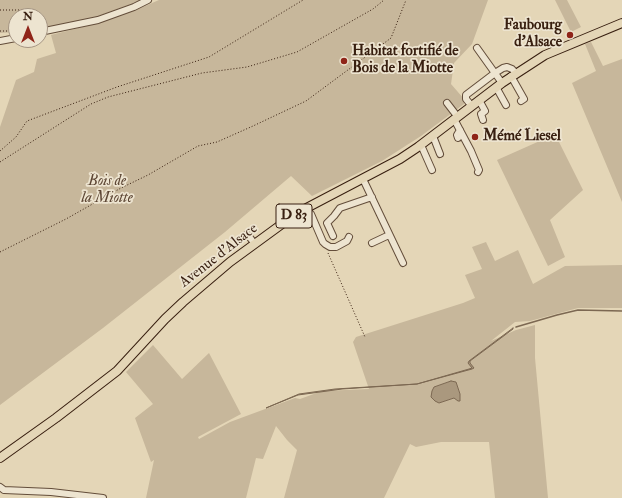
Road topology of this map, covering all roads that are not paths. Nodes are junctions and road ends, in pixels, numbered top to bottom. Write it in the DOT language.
graph roads {
  1 [pos="148,0"];
  2 [pos="622,23"];
  3 [pos="48,30"];
  4 [pos="477,48"];
  5 [pos="495,73"];
  6 [pos="514,74"];
  7 [pos="499,85"];
  8 [pos="479,100"];
  9 [pos="521,101"];
  10 [pos="447,103"];
  11 [pos="471,105"];
  12 [pos="506,105"];
  13 [pos="456,118"];
  14 [pos="483,120"];
  15 [pos="460,130"];
  16 [pos="433,136"];
  17 [pos="458,138"];
  18 [pos="421,145"];
  19 [pos="440,154"];
  20 [pos="432,170"];
  21 [pos="478,172"];
  22 [pos="363,179"];
  23 [pos="372,197"];
  24 [pos="305,209"];
  25 [pos="247,234"];
  26 [pos="389,235"];
  27 [pos="333,236"];
  28 [pos="349,237"];
  29 [pos="372,243"];
  30 [pos="255,244"];
  31 [pos="402,263"];
  32 [pos="0,458"];
  33 [pos="0,487"];
  34 [pos="103,498"];
  1 -- 3 [label="street"];
  2 -- 6 [label="main road, Avenue d'Alsace / D 83"];
  4 -- 5 [label="street"];
  5 -- 6 [label="street"];
  5 -- 7 [label="street"];
  5 -- 11 [label="street"];
  6 -- 7 [label="main road, Avenue d'Alsace / D 83"];
  6 -- 9 [label="street"];
  7 -- 8 [label="main road, Avenue d'Alsace / D 83"];
  7 -- 12 [label="street"];
  8 -- 11 [label="main road, Avenue d'Alsace / D 83"];
  8 -- 14 [label="street"];
  10 -- 13 [label="street"];
  11 -- 13 [label="main road, Avenue d'Alsace / D 83"];
  13 -- 15 [label="street"];
  13 -- 16 [label="main road, Avenue d'Alsace / D 83"];
  15 -- 17 [label="street"];
  15 -- 21 [label="street"];
  16 -- 18 [label="main road, Avenue d'Alsace / D 83"];
  16 -- 19 [label="street"];
  18 -- 20 [label="street"];
  18 -- 22 [label="main road, Avenue d'Alsace / D 83"];
  22 -- 23 [label="street"];
  22 -- 24 [label="main road, Avenue d'Alsace / D 83"];
  23 -- 26 [label="street"];
  23 -- 27 [label="street"];
  24 -- 28 [label="street"];
  24 -- 30 [label="main road, Avenue d'Alsace / D 83"];
  25 -- 30 [label="street"];
  26 -- 29 [label="street"];
  26 -- 31 [label="street"];
  30 -- 32 [label="main road, Avenue d'Alsace / D 83"];
  33 -- 34 [label="street"];
}
